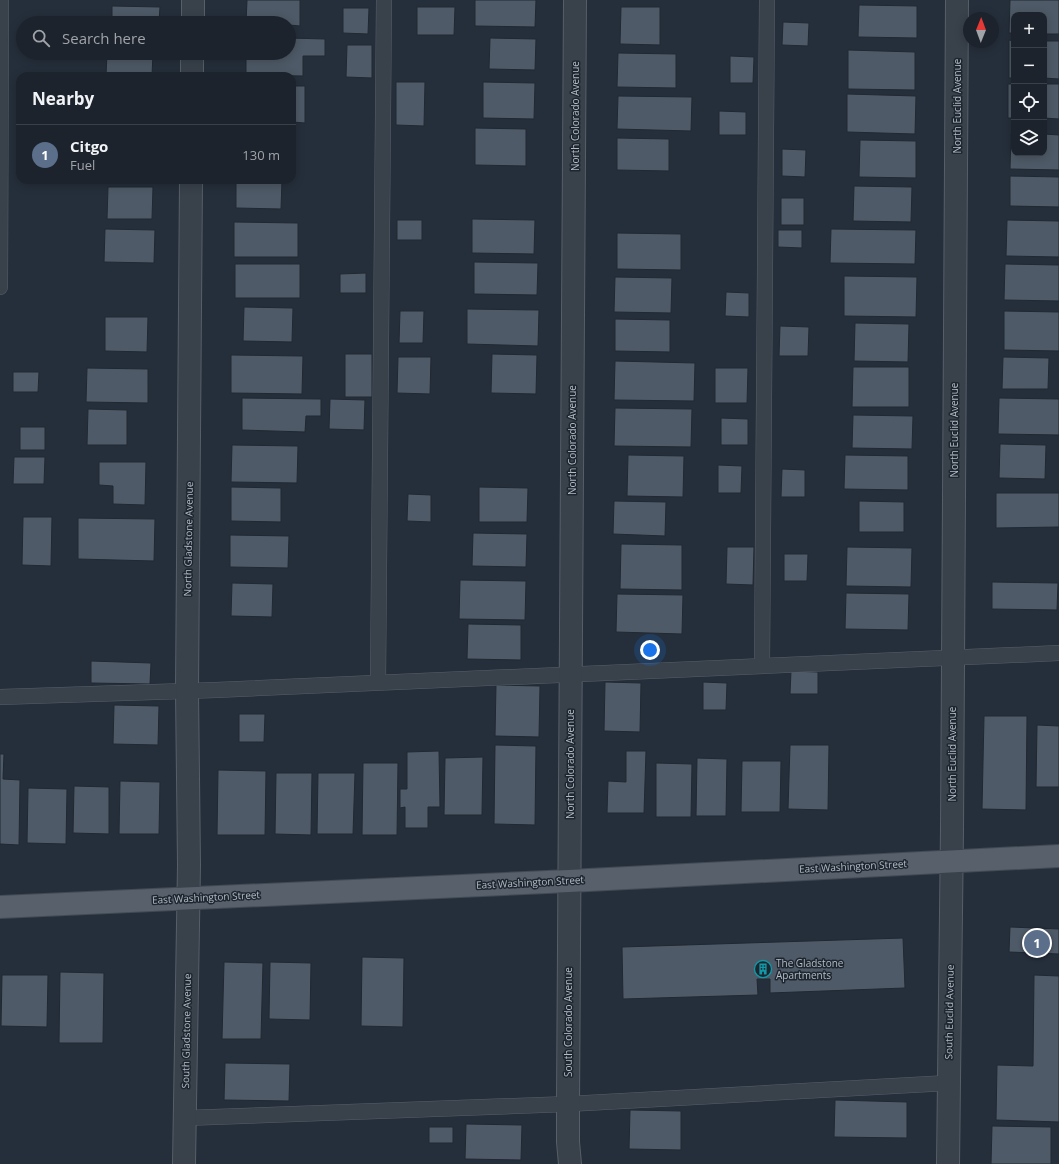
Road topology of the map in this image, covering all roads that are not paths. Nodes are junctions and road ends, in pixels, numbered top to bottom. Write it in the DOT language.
graph roads {
  1 [pos="1,0"];
  2 [pos="193,0"];
  3 [pos="384,0"];
  4 [pos="575,0"];
  5 [pos="767,0"];
  6 [pos="958,0"];
  7 [pos="193,16"];
  8 [pos="192,60"];
  9 [pos="192,72"];
  10 [pos="191,184"];
  11 [pos="0,287"];
  12 [pos="1059,653"];
  13 [pos="953,657"];
  14 [pos="762,665"];
  15 [pos="570,674"];
  16 [pos="378,682"];
  17 [pos="187,691"];
  18 [pos="0,697"];
  19 [pos="1059,856"];
  20 [pos="951,860"];
  21 [pos="569,881"];
  22 [pos="188,898"];
  23 [pos="0,907"];
  24 [pos="948,1083"];
  25 [pos="568,1104"];
  26 [pos="185,1118"];
  27 [pos="184,1164"];
  28 [pos="570,1164"];
  29 [pos="948,1164"];
  1 -- 11 [label="lane"];
  2 -- 7 [label="street"];
  3 -- 16 [label="lane"];
  4 -- 15 [label="street, North Colorado Avenue"];
  5 -- 14 [label="lane"];
  6 -- 13 [label="street, North Euclid Avenue"];
  8 -- 9 [label="street"];
  10 -- 17 [label="street, North Gladstone Avenue"];
  12 -- 13 [label="lane"];
  13 -- 14 [label="lane"];
  13 -- 20 [label="street, North Euclid Avenue"];
  14 -- 15 [label="lane"];
  15 -- 16 [label="lane"];
  15 -- 21 [label="street, North Colorado Avenue"];
  16 -- 17 [label="lane"];
  17 -- 18 [label="lane"];
  17 -- 22 [label="street, North Gladstone Avenue"];
  19 -- 20 [label="main road, East Washington Street"];
  20 -- 21 [label="main road, East Washington Street"];
  20 -- 24 [label="street, South Euclid Avenue"];
  21 -- 22 [label="main road, East Washington Street"];
  21 -- 25 [label="street, South Colorado Avenue"];
  22 -- 23 [label="main road, East Washington Street"];
  22 -- 26 [label="street, South Gladstone Avenue"];
  24 -- 25 [label="lane"];
  24 -- 29 [label="street, South Euclid Avenue"];
  25 -- 26 [label="lane"];
  25 -- 28 [label="street, South Colorado Avenue"];
  26 -- 27 [label="street, South Gladstone Avenue"];
}
